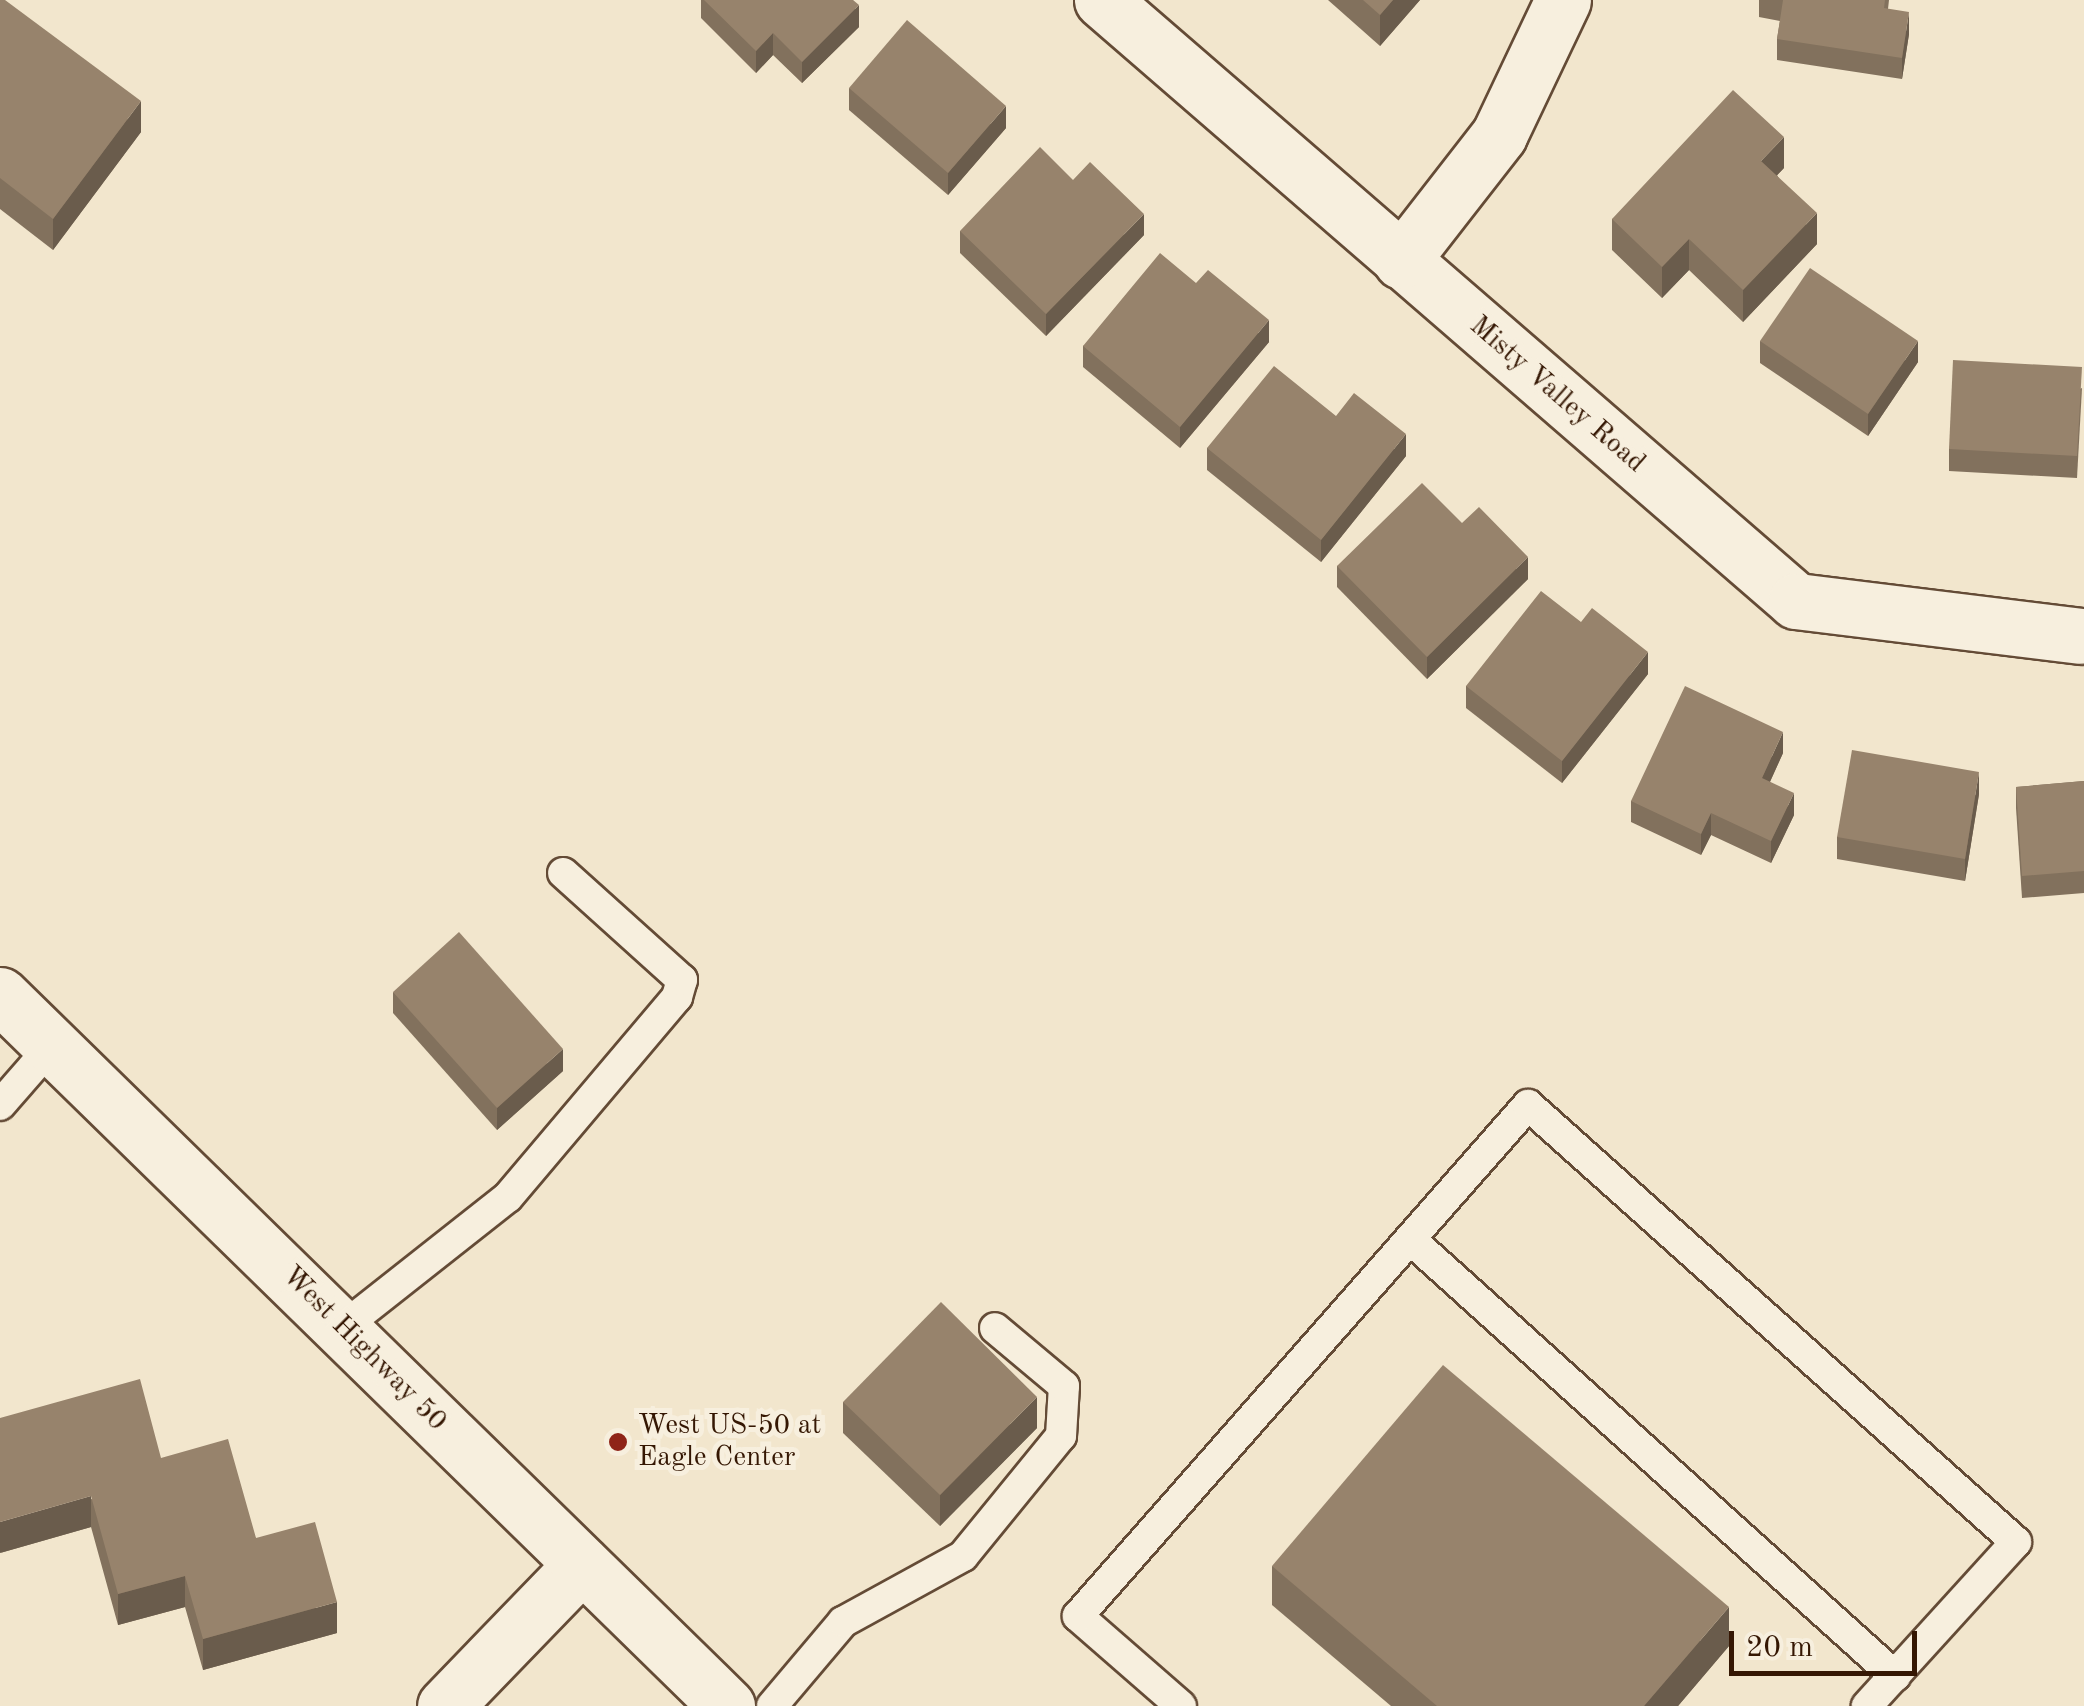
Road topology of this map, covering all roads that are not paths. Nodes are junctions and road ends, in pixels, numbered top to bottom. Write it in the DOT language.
graph roads {
  1 [pos="1102,0"];
  2 [pos="1564,0"];
  3 [pos="1401,260"];
  4 [pos="2080,636"];
  5 [pos="564,874"];
  6 [pos="0,994"];
  7 [pos="54,1043"];
  8 [pos="0,1105"];
  9 [pos="1410,1239"];
  10 [pos="342,1328"];
  11 [pos="996,1328"];
  12 [pos="582,1564"];
  13 [pos="1894,1676"];
  14 [pos="445,1706"];
  15 [pos="727,1706"];
  16 [pos="772,1706"];
  17 [pos="1181,1706"];
  18 [pos="1867,1706"];
  1 -- 3 [label="street, Misty Valley Road"];
  2 -- 3 [label="street"];
  3 -- 4 [label="street, Misty Valley Road"];
  5 -- 10 [label="lane"];
  6 -- 7 [label="street, West Highway 50"];
  7 -- 8 [label="lane"];
  7 -- 10 [label="street, West Highway 50"];
  9 -- 13 [label="lane"];
  9 -- 13 [label="lane"];
  9 -- 17 [label="lane"];
  10 -- 12 [label="street, West Highway 50"];
  11 -- 16 [label="lane"];
  12 -- 14 [label="street"];
  12 -- 15 [label="street, West Highway 50"];
  13 -- 18 [label="lane"];
}
